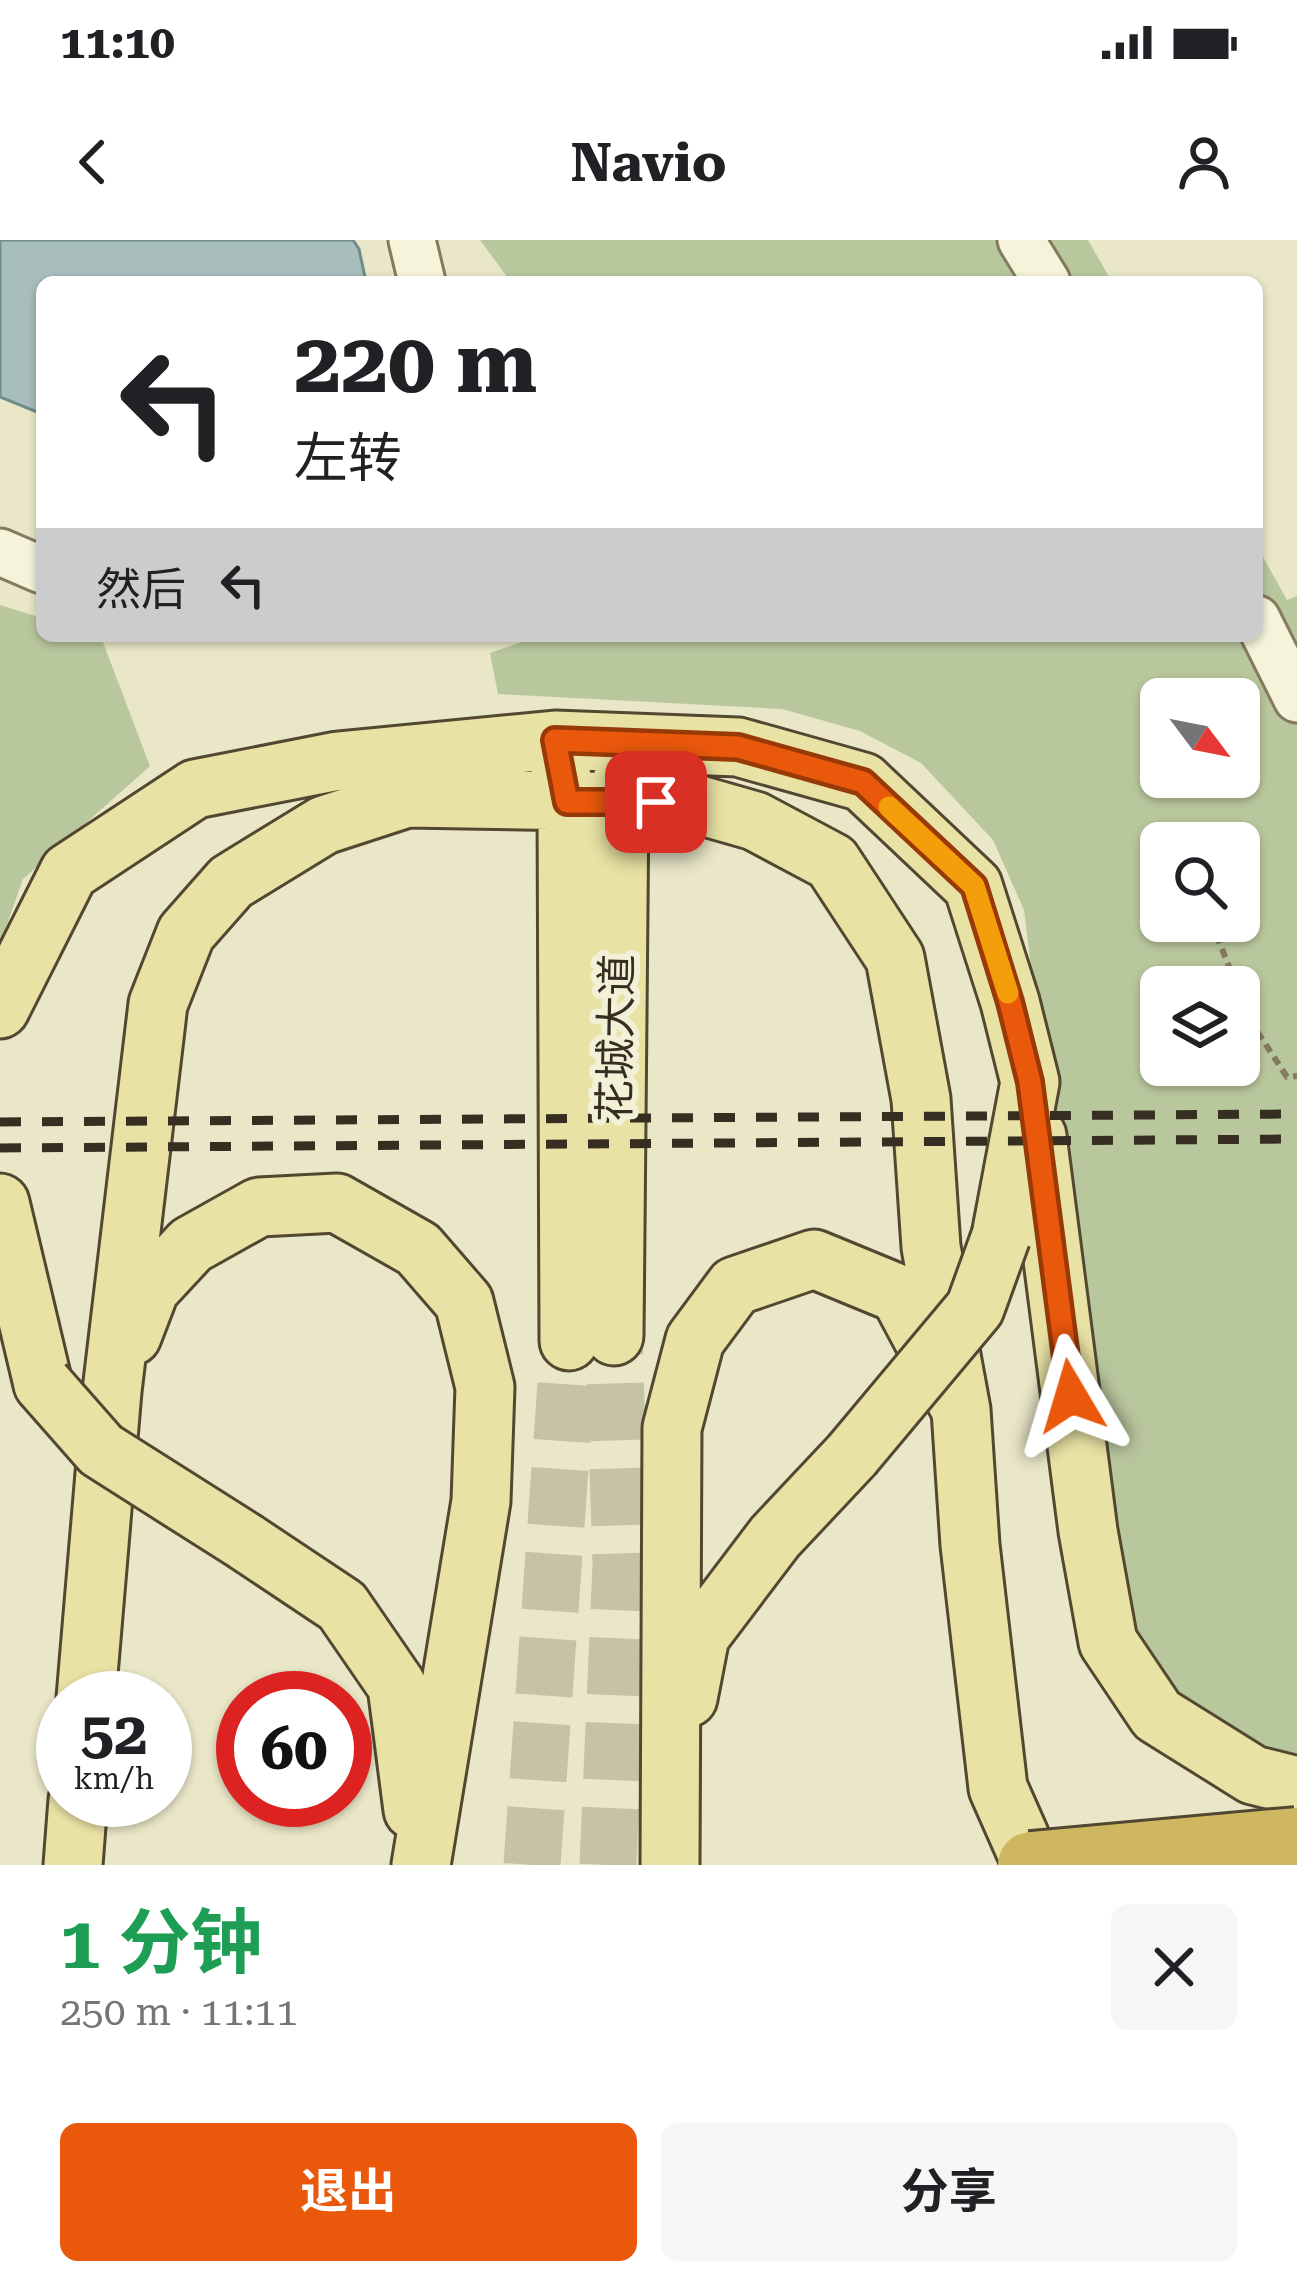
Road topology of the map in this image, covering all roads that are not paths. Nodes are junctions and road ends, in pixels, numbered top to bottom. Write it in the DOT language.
graph roads {
  1 [pos="412,240"];
  2 [pos="1021,240"];
  3 [pos="421,276"];
  4 [pos="1043,276"];
  5 [pos="0,552"];
  6 [pos="36,567"];
  7 [pos="1263,631"];
  8 [pos="1297,699"];
  9 [pos="555,740"];
  10 [pos="628,741"];
  11 [pos="593,801"];
  12 [pos="0,1009"];
  13 [pos="1030,1082"];
  14 [pos="0,1203"];
  15 [pos="591,1339"];
  16 [pos="112,1391"];
  17 [pos="962,1411"];
  18 [pos="88,1671"];
  19 [pos="1297,1786"];
  20 [pos="668,1808"];
  21 [pos="76,1827"];
  22 [pos="1297,1841"];
  23 [pos="73,1865"];
  24 [pos="420,1865"];
  25 [pos="670,1865"];
  26 [pos="1031,1865"];
  1 -- 3 [label="street"];
  2 -- 4 [label="street"];
  5 -- 6 [label="street"];
  7 -- 8 [label="street"];
  9 -- 10 [label="main road"];
  9 -- 11 [label="main road"];
  9 -- 12 [label="main road"];
  10 -- 11 [label="main road"];
  10 -- 13 [label="main road"];
  11 -- 15 [label="main road"];
  11 -- 16 [label="main road"];
  11 -- 17 [label="main road"];
  13 -- 19 [label="main road"];
  13 -- 20 [label="main road, bridge"];
  14 -- 24 [label="main road, bridge"];
  16 -- 18 [label="main road"];
  16 -- 24 [label="main road"];
  17 -- 20 [label="main road"];
  17 -- 26 [label="main road"];
  20 -- 25 [label="main road"];
  21 -- 23 [label="main road"];
  22 -- 26 [label="highway, bridge"];
}
